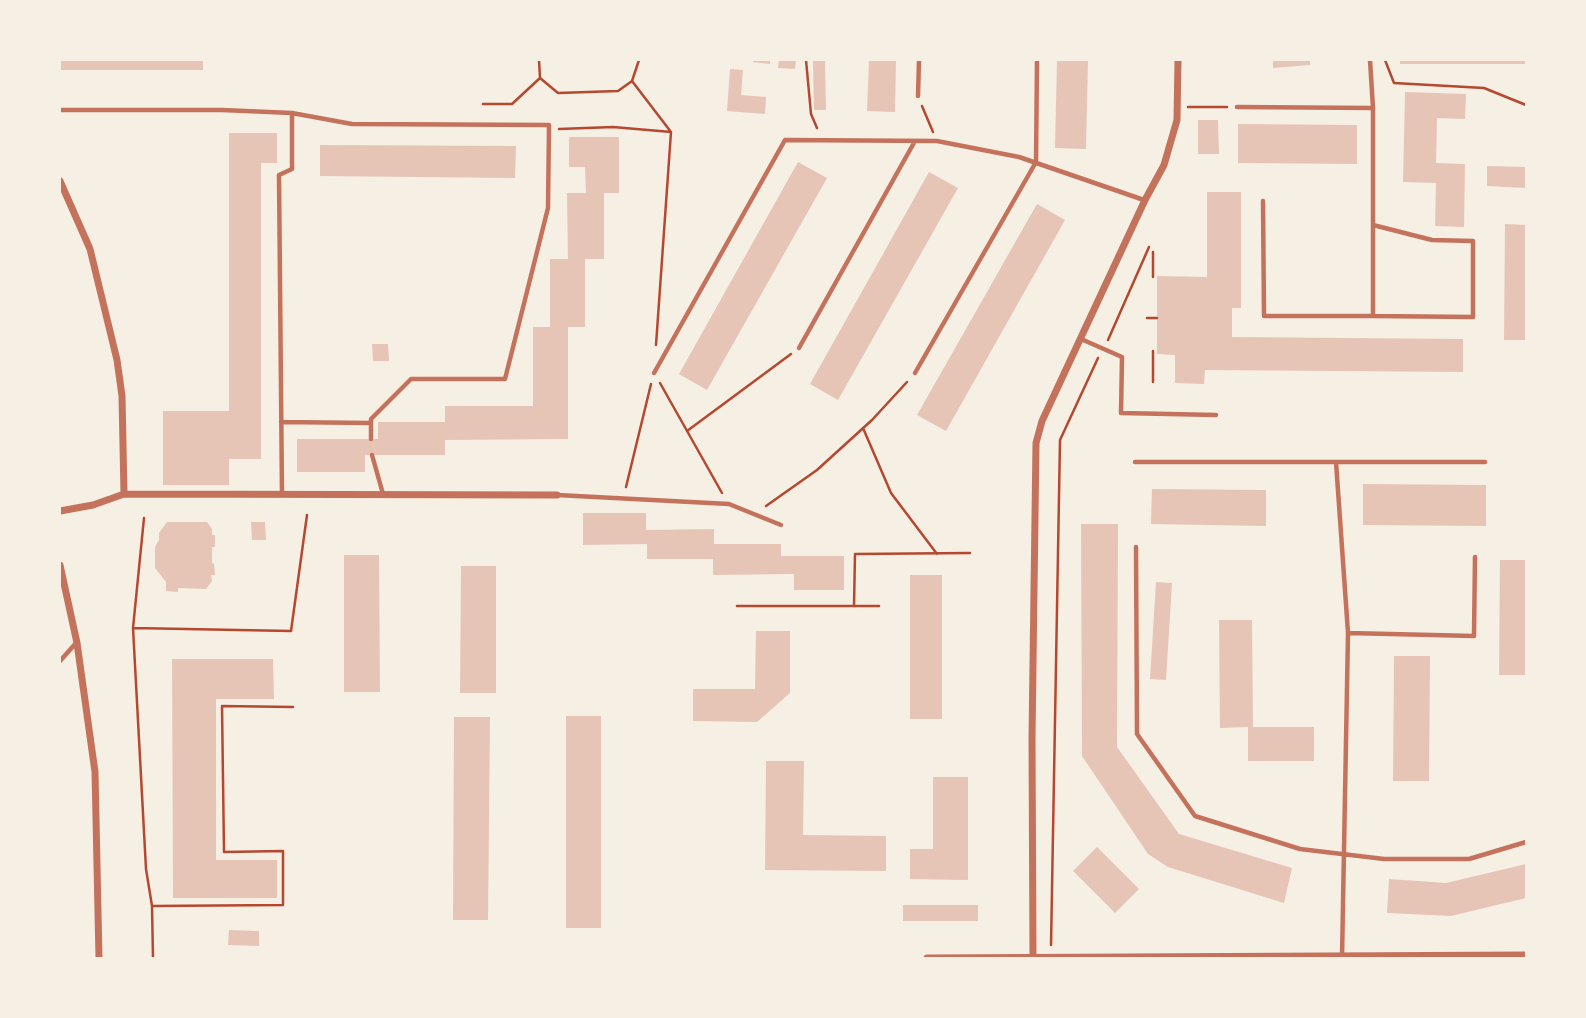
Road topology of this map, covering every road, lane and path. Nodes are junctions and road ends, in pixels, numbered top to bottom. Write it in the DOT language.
graph roads {
  1 [pos="540,60"];
  2 [pos="639,60"];
  3 [pos="806,60"];
  4 [pos="919,60"];
  5 [pos="1037,60"];
  6 [pos="1178,60"];
  7 [pos="1370,60"];
  8 [pos="1385,60"];
  9 [pos="540,78"];
  10 [pos="632,81"];
  11 [pos="918,96"];
  12 [pos="483,104"];
  13 [pos="1527,105"];
  14 [pos="1177,107"];
  15 [pos="1237,107"];
  16 [pos="1373,108"];
  17 [pos="60,110"];
  18 [pos="292,113"];
  19 [pos="671,132"];
  20 [pos="549,133"];
  21 [pos="822,140"];
  22 [pos="915,141"];
  23 [pos="937,141"];
  24 [pos="1036,162"];
  25 [pos="60,181"];
  26 [pos="1145,200"];
  27 [pos="1263,201"];
  28 [pos="1373,225"];
  29 [pos="1149,247"];
  30 [pos="1153,252"];
  31 [pos="1153,277"];
  32 [pos="1373,316"];
  33 [pos="1147,318"];
  34 [pos="1157,318"];
  35 [pos="1081,339"];
  36 [pos="656,346"];
  37 [pos="799,348"];
  38 [pos="1103,348"];
  39 [pos="1153,351"];
  40 [pos="654,373"];
  41 [pos="915,373"];
  42 [pos="1153,382"];
  43 [pos="1216,415"];
  44 [pos="281,422"];
  45 [pos="371,423"];
  46 [pos="863,428"];
  47 [pos="687,430"];
  48 [pos="371,439"];
  49 [pos="372,455"];
  50 [pos="1135,462"];
  51 [pos="1336,462"];
  52 [pos="1485,462"];
  53 [pos="124,494"];
  54 [pos="282,495"];
  55 [pos="383,495"];
  56 [pos="557,495"];
  57 [pos="623,500"];
  58 [pos="729,504"];
  59 [pos="60,511"];
  60 [pos="754,514"];
  61 [pos="307,515"];
  62 [pos="144,518"];
  63 [pos="781,525"];
  64 [pos="1136,547"];
  65 [pos="970,553"];
  66 [pos="937,554"];
  67 [pos="1475,557"];
  68 [pos="60,565"];
  69 [pos="737,606"];
  70 [pos="854,606"];
  71 [pos="878,606"];
  72 [pos="132,628"];
  73 [pos="1348,633"];
  74 [pos="77,643"];
  75 [pos="60,661"];
  76 [pos="293,706"];
  77 [pos="1527,842"];
  78 [pos="1344,854"];
  79 [pos="152,906"];
  80 [pos="1527,955"];
  81 [pos="1342,957"];
  82 [pos="99,958"];
  83 [pos="153,958"];
  84 [pos="927,958"];
  85 [pos="1033,958"];
  86 [pos="1051,958"];
  1 -- 9 [label="path"];
  2 -- 10 [label="path"];
  3 -- 21 [label="path"];
  4 -- 11 [label="lane"];
  5 -- 24 [label="lane"];
  6 -- 14 [label="street"];
  7 -- 16 [label="lane"];
  8 -- 13 [label="path"];
  9 -- 10 [label="path"];
  9 -- 12 [label="path"];
  10 -- 19 [label="path"];
  11 -- 23 [label="path"];
  14 -- 15 [label="path"];
  14 -- 26 [label="street"];
  15 -- 16 [label="lane"];
  16 -- 28 [label="lane"];
  17 -- 18 [label="lane"];
  18 -- 20 [label="lane"];
  18 -- 44 [label="lane"];
  19 -- 20 [label="path"];
  19 -- 36 [label="path"];
  20 -- 45 [label="lane"];
  21 -- 22 [label="lane"];
  21 -- 40 [label="lane"];
  22 -- 23 [label="lane"];
  22 -- 37 [label="lane"];
  23 -- 24 [label="lane"];
  24 -- 26 [label="lane"];
  24 -- 41 [label="lane"];
  25 -- 53 [label="street"];
  26 -- 35 [label="street"];
  27 -- 32 [label="lane"];
  28 -- 32 [label="lane"];
  28 -- 32 [label="lane"];
  29 -- 38 [label="path"];
  30 -- 31 [label="path"];
  33 -- 34 [label="path"];
  35 -- 38 [label="lane"];
  35 -- 85 [label="street"];
  37 -- 47 [label="path"];
  38 -- 43 [label="lane"];
  38 -- 86 [label="path"];
  39 -- 42 [label="path"];
  40 -- 47 [label="path"];
  40 -- 57 [label="path"];
  41 -- 46 [label="path"];
  44 -- 45 [label="lane"];
  44 -- 54 [label="lane"];
  45 -- 48 [label="lane"];
  46 -- 60 [label="path"];
  46 -- 66 [label="path"];
  47 -- 58 [label="path"];
  49 -- 55 [label="lane"];
  50 -- 51 [label="lane"];
  51 -- 52 [label="lane"];
  51 -- 73 [label="lane"];
  53 -- 54 [label="street"];
  53 -- 59 [label="street"];
  54 -- 55 [label="street"];
  55 -- 56 [label="street"];
  56 -- 57 [label="lane"];
  57 -- 58 [label="lane"];
  58 -- 60 [label="lane"];
  60 -- 63 [label="lane"];
  61 -- 72 [label="path"];
  62 -- 72 [label="path"];
  64 -- 78 [label="lane"];
  65 -- 66 [label="path"];
  66 -- 70 [label="path"];
  67 -- 73 [label="lane"];
  68 -- 74 [label="street"];
  69 -- 70 [label="path"];
  70 -- 71 [label="path"];
  72 -- 79 [label="path"];
  73 -- 78 [label="lane"];
  74 -- 75 [label="lane"];
  74 -- 82 [label="street"];
  76 -- 79 [label="path"];
  77 -- 78 [label="lane"];
  78 -- 81 [label="lane"];
  79 -- 83 [label="path"];
  80 -- 81 [label="street"];
  81 -- 86 [label="street"];
  84 -- 85 [label="street"];
  85 -- 86 [label="street"];
}
